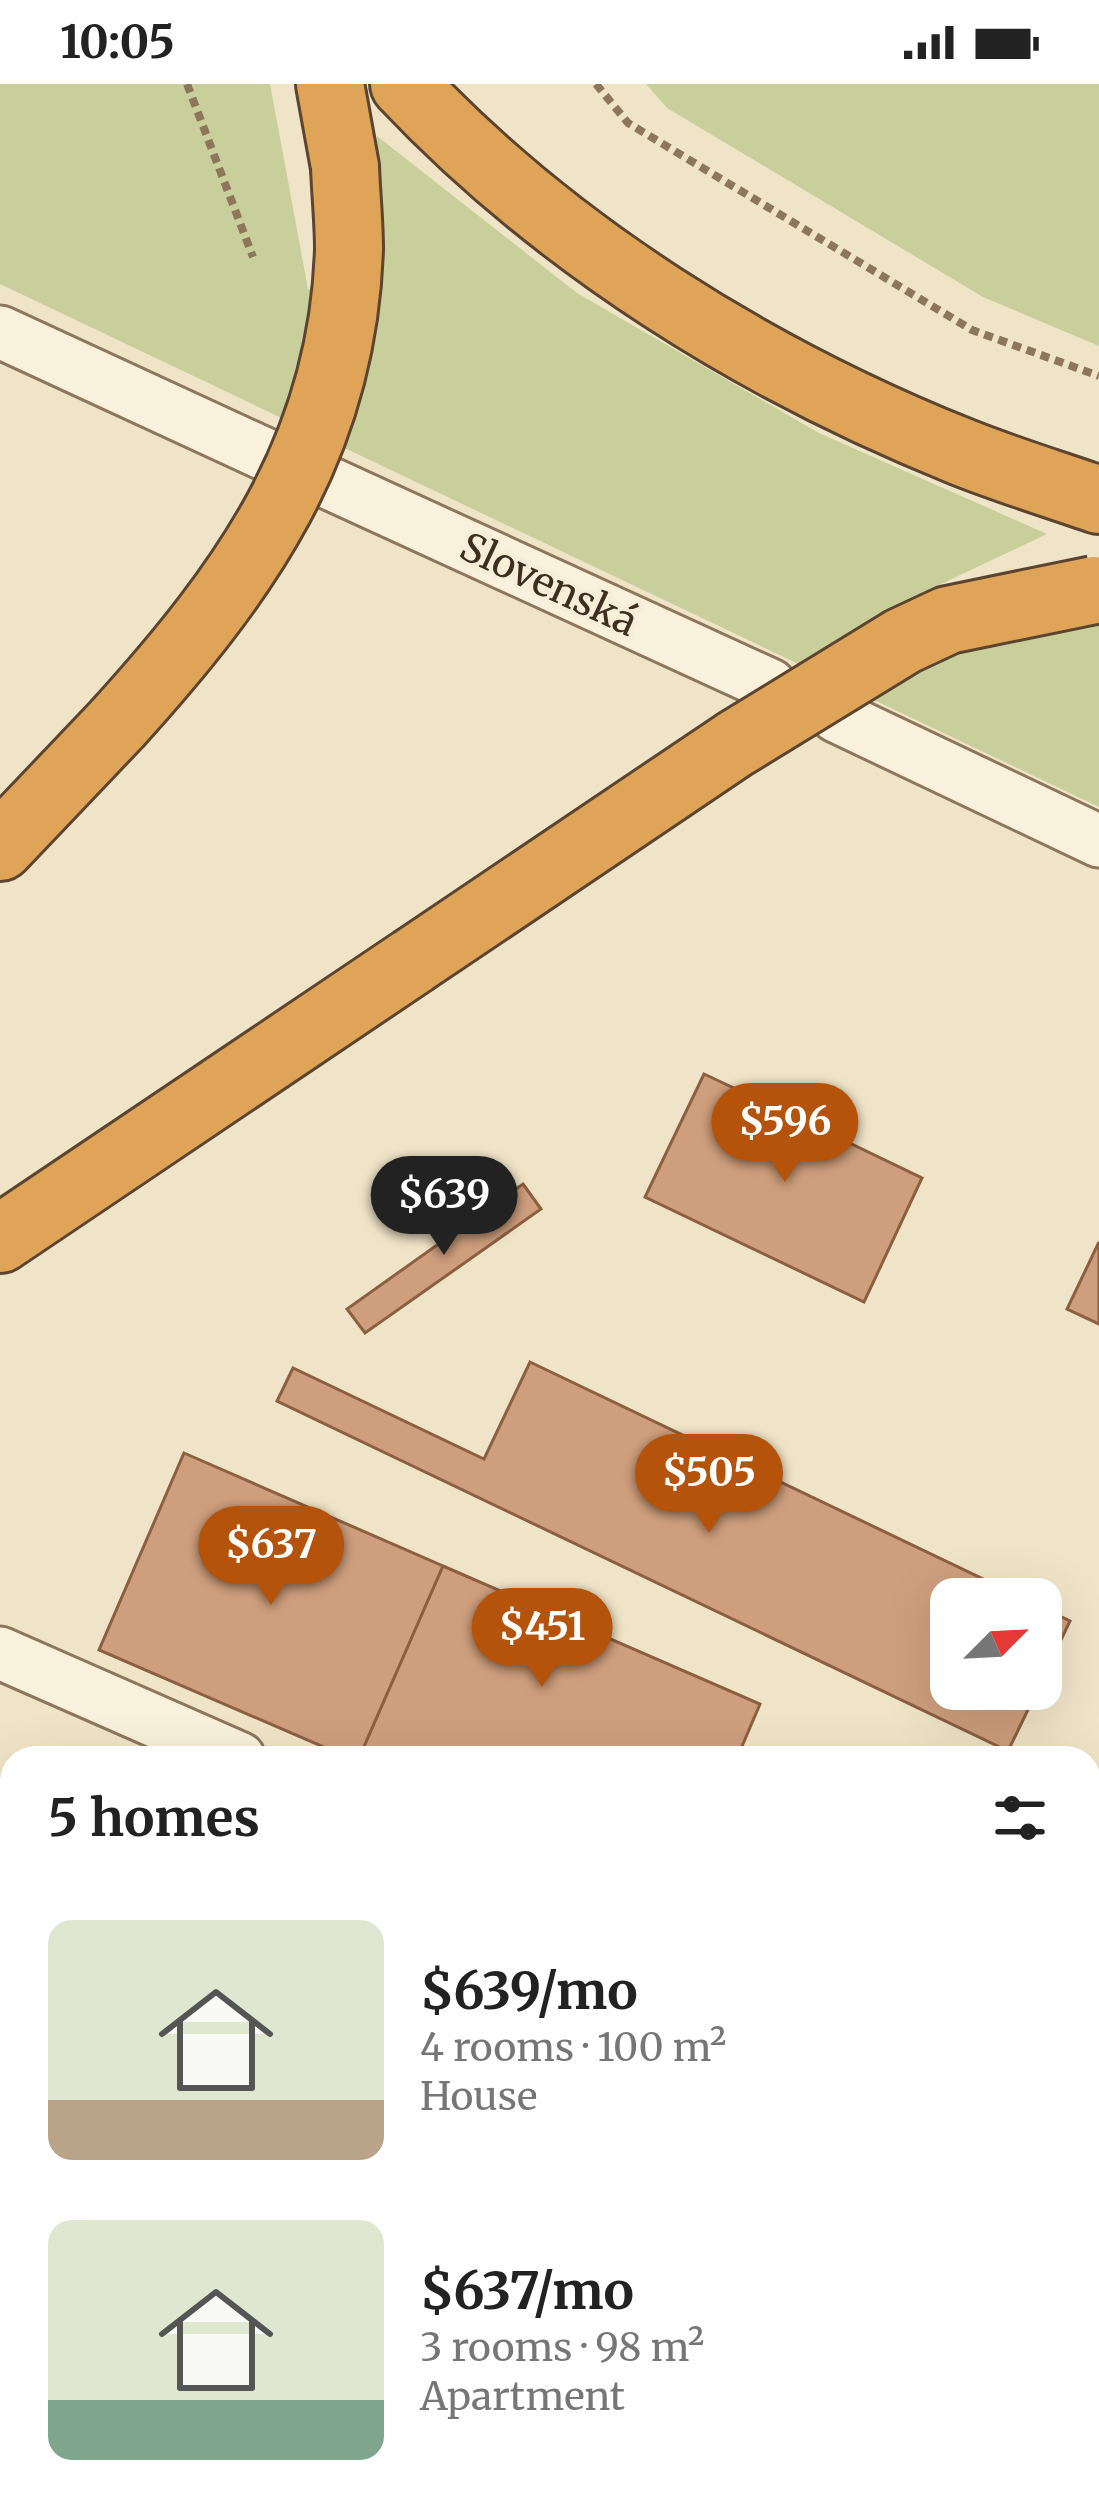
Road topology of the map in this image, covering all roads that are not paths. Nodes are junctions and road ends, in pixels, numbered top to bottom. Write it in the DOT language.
graph roads {
  1 [pos="330,84"];
  2 [pos="404,84"];
  3 [pos="0,332"];
  4 [pos="271,458"];
  5 [pos="329,483"];
  6 [pos="1099,500"];
  7 [pos="1096,590"];
  8 [pos="770,686"];
  9 [pos="836,716"];
  10 [pos="1099,841"];
  11 [pos="0,847"];
  12 [pos="0,1239"];
  13 [pos="0,1653"];
  14 [pos="212,1746"];
  1 -- 11 [label="highway, bridge"];
  2 -- 6 [label="highway"];
  3 -- 4 [label="street"];
  5 -- 8 [label="street, Slovenská"];
  7 -- 12 [label="highway, bridge"];
  9 -- 10 [label="street"];
  13 -- 14 [label="street"];
}
